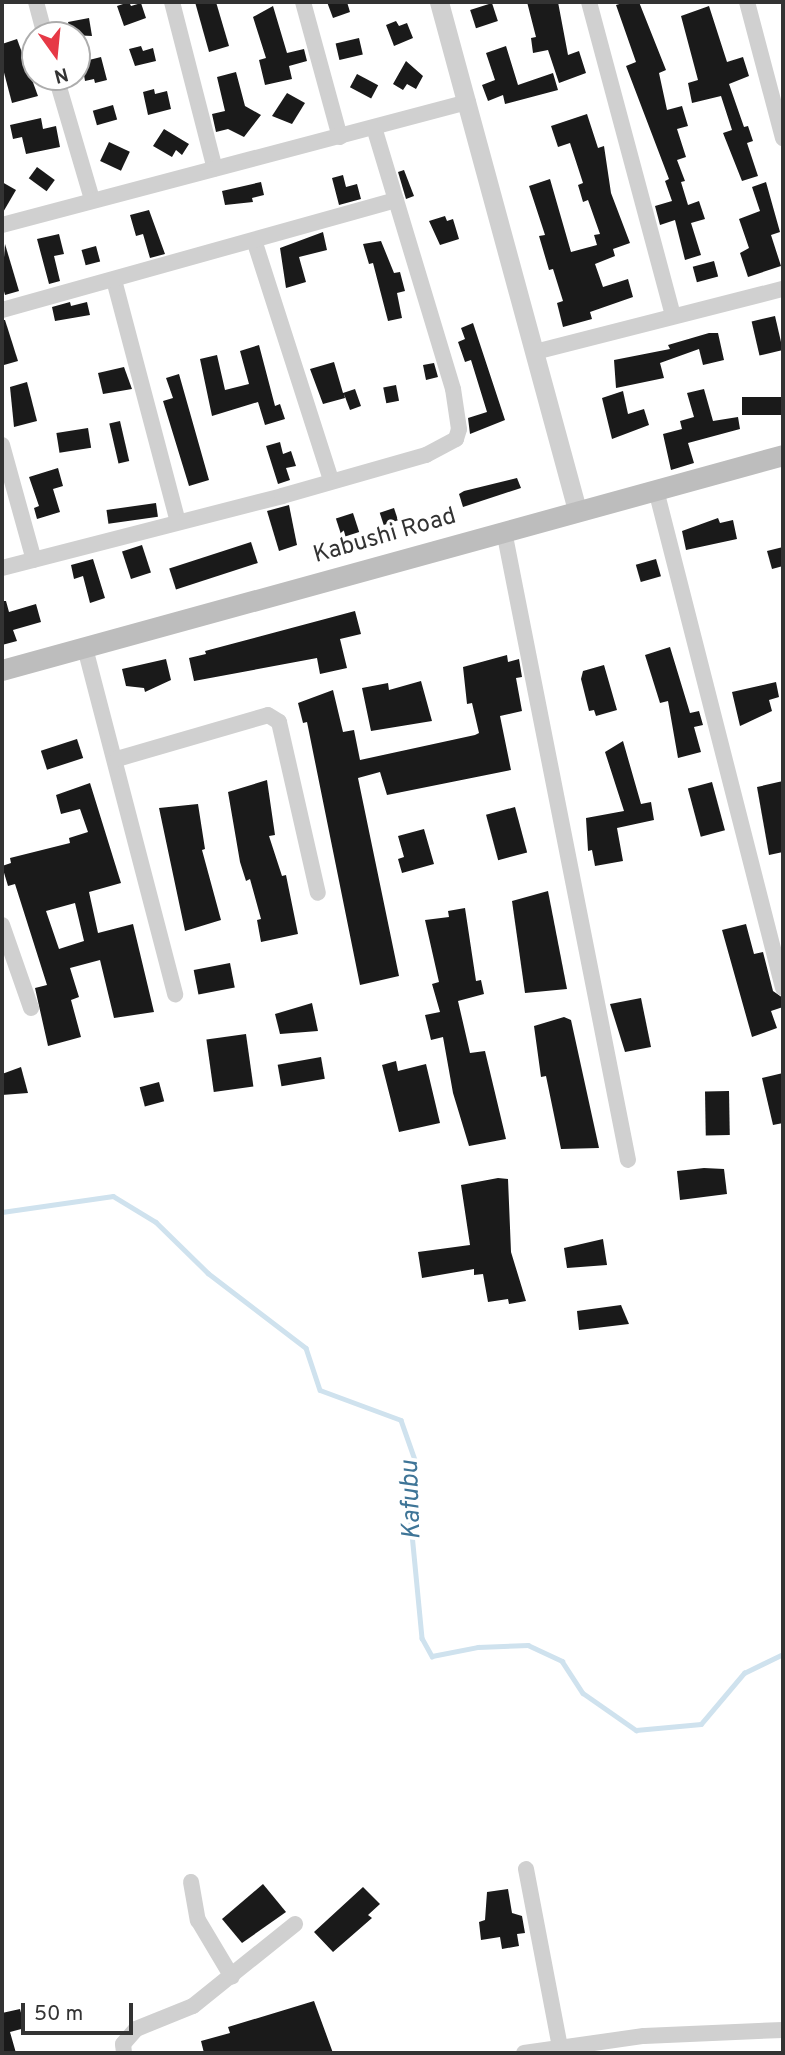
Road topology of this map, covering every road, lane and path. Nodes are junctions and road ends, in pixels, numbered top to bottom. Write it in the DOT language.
graph roads {
  1 [pos="36,2"];
  2 [pos="172,2"];
  3 [pos="303,2"];
  4 [pos="439,2"];
  5 [pos="590,2"];
  6 [pos="747,2"];
  7 [pos="41,21"];
  8 [pos="60,91"];
  9 [pos="468,102"];
  10 [pos="374,128"];
  11 [pos="340,137"];
  12 [pos="783,138"];
  13 [pos="215,169"];
  14 [pos="92,199"];
  15 [pos="396,200"];
  16 [pos="2,225"];
  17 [pos="254,240"];
  18 [pos="114,280"];
  19 [pos="783,289"];
  20 [pos="2,310"];
  21 [pos="673,315"];
  22 [pos="534,352"];
  23 [pos="2,445"];
  24 [pos="783,455"];
  25 [pos="331,480"];
  26 [pos="656,490"];
  27 [pos="578,510"];
  28 [pos="178,522"];
  29 [pos="504,531"];
  30 [pos="34,560"];
  31 [pos="2,568"];
  32 [pos="85,648"];
  33 [pos="2,670"];
  34 [pos="117,760"];
  35 [pos="318,893"];
  36 [pos="2,925"];
  37 [pos="783,988"];
  38 [pos="175,994"];
  39 [pos="31,1008"];
  40 [pos="628,1160"];
  41 [pos="526,1869"];
  42 [pos="191,1882"];
  43 [pos="295,1924"];
  44 [pos="232,1977"];
  45 [pos="783,2030"];
  46 [pos="626,2045"];
  47 [pos="560,2048"];
  48 [pos="124,2053"];
  49 [pos="524,2053"];
  1 -- 7 [label="street"];
  2 -- 13 [label="street"];
  3 -- 11 [label="street"];
  4 -- 9 [label="street"];
  5 -- 21 [label="street"];
  6 -- 12 [label="street"];
  8 -- 14 [label="street"];
  9 -- 10 [label="street"];
  9 -- 22 [label="street"];
  10 -- 11 [label="street"];
  10 -- 15 [label="street"];
  11 -- 13 [label="street"];
  13 -- 14 [label="street"];
  14 -- 16 [label="street"];
  15 -- 17 [label="street"];
  15 -- 25 [label="street"];
  17 -- 18 [label="street"];
  17 -- 25 [label="street"];
  18 -- 20 [label="street"];
  18 -- 28 [label="street"];
  19 -- 21 [label="street"];
  21 -- 22 [label="street"];
  22 -- 27 [label="street"];
  23 -- 30 [label="street"];
  24 -- 26 [label="main road, Kabushi Road"];
  25 -- 28 [label="street"];
  26 -- 27 [label="main road, Kabushi Road"];
  26 -- 37 [label="street"];
  27 -- 29 [label="main road, Kabushi Road"];
  28 -- 30 [label="street"];
  29 -- 32 [label="main road, Kabushi Road"];
  29 -- 40 [label="street"];
  30 -- 31 [label="street"];
  32 -- 33 [label="main road, Kabushi Road"];
  32 -- 34 [label="street"];
  34 -- 35 [label="street"];
  34 -- 38 [label="street"];
  36 -- 39 [label="street"];
  41 -- 47 [label="street"];
  42 -- 44 [label="street"];
  43 -- 44 [label="street"];
  44 -- 48 [label="street"];
  45 -- 46 [label="street"];
  46 -- 47 [label="street"];
  47 -- 49 [label="street"];
}
